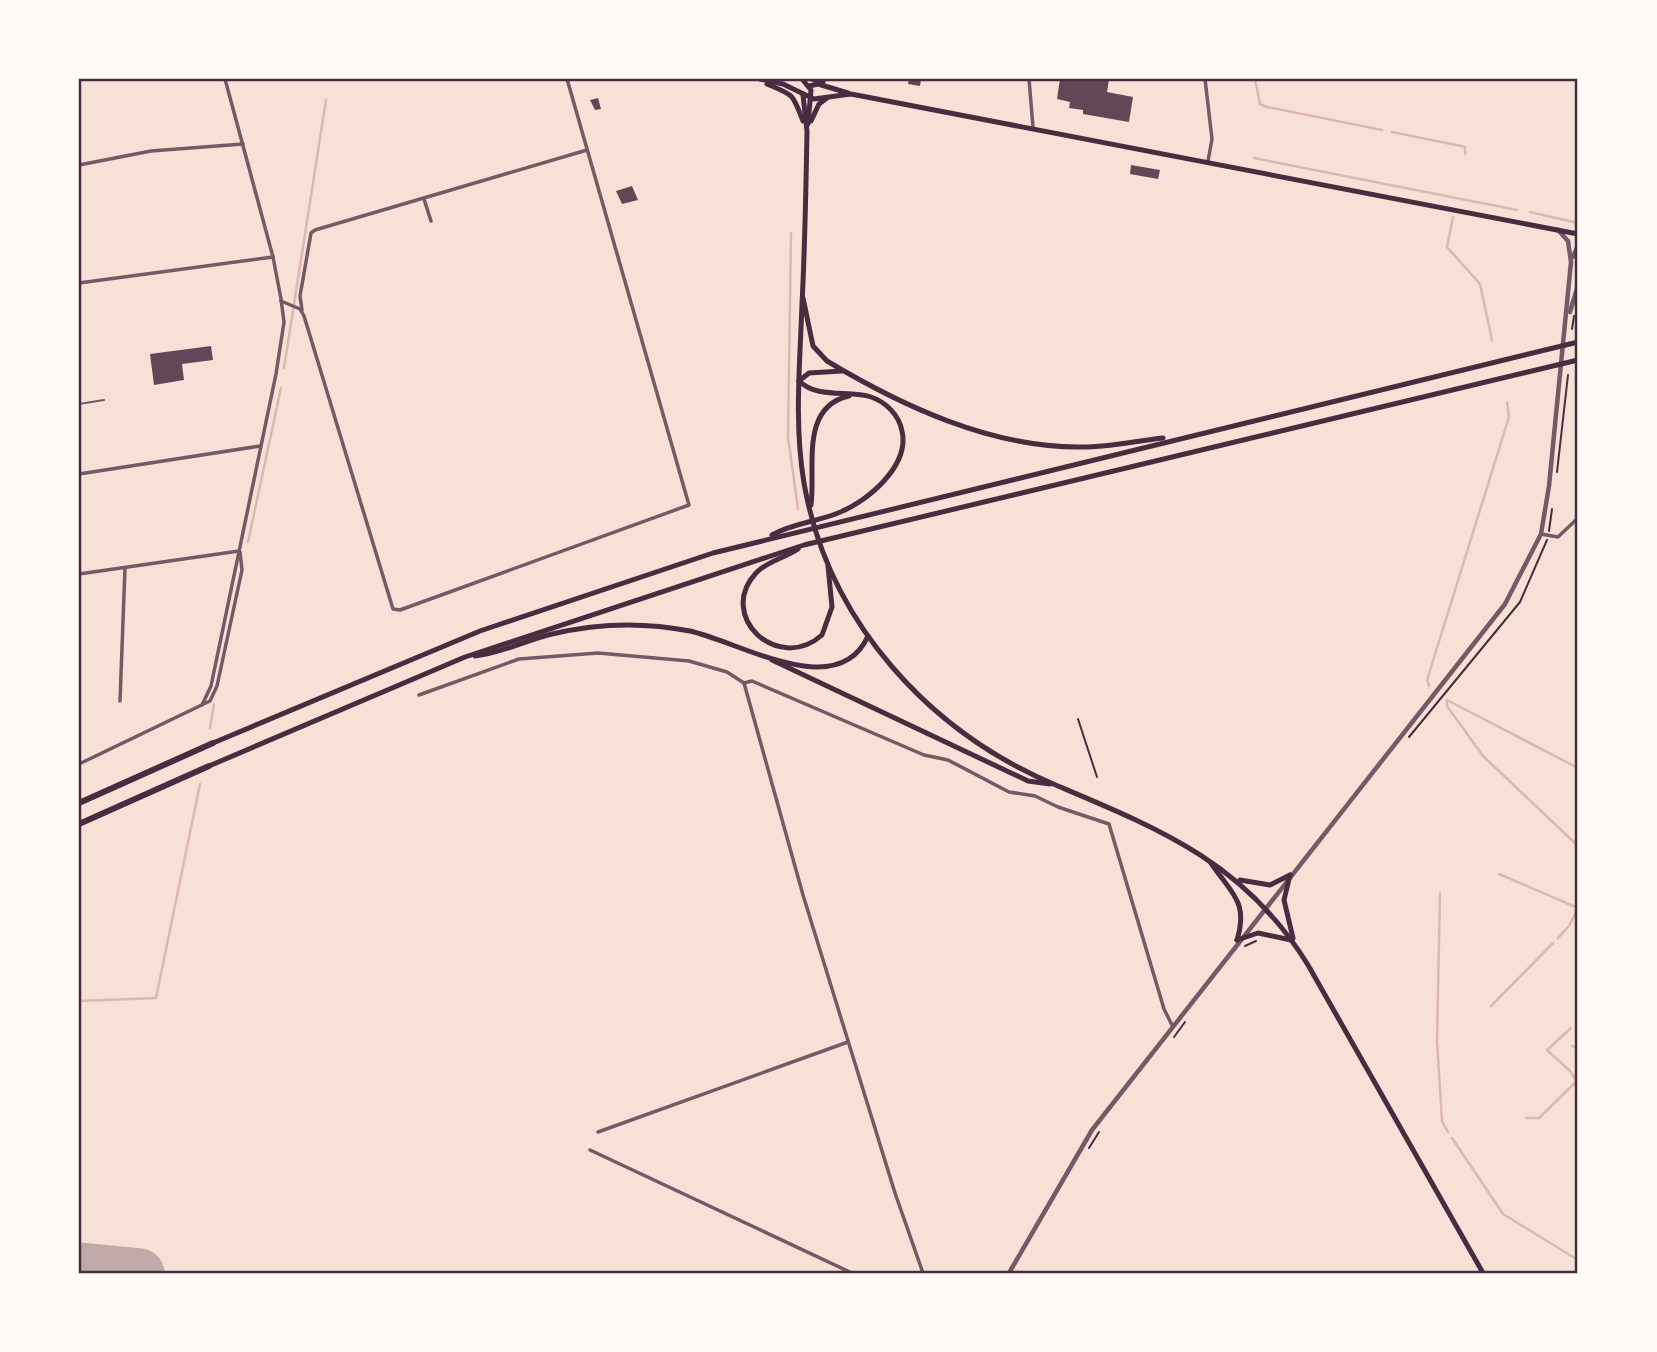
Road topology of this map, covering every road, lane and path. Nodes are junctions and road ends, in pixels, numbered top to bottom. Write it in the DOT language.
graph roads {
  1 [pos="225,79"];
  2 [pos="567,79"];
  3 [pos="758,79"];
  4 [pos="802,79"];
  5 [pos="811,79"];
  6 [pos="1029,79"];
  7 [pos="1205,79"];
  8 [pos="1577,79"];
  9 [pos="809,86"];
  10 [pos="851,94"];
  11 [pos="803,95"];
  12 [pos="829,97"];
  13 [pos="811,98"];
  14 [pos="1578,105"];
  15 [pos="1033,127"];
  16 [pos="807,131"];
  17 [pos="243,144"];
  18 [pos="587,150"];
  19 [pos="1208,161"];
  20 [pos="79,165"];
  21 [pos="424,198"];
  22 [pos="431,220"];
  23 [pos="1554,228"];
  24 [pos="1578,234"];
  25 [pos="1578,245"];
  26 [pos="273,257"];
  27 [pos="1571,262"];
  28 [pos="79,283"];
  29 [pos="1578,285"];
  30 [pos="803,297"];
  31 [pos="281,301"];
  32 [pos="301,310"];
  33 [pos="1578,310"];
  34 [pos="1567,323"];
  35 [pos="1573,329"];
  36 [pos="1578,342"];
  37 [pos="1578,360"];
  38 [pos="845,371"];
  39 [pos="1568,374"];
  40 [pos="799,381"];
  41 [pos="853,396"];
  42 [pos="104,400"];
  43 [pos="79,404"];
  44 [pos="1184,436"];
  45 [pos="261,446"];
  46 [pos="79,474"];
  47 [pos="1556,477"];
  48 [pos="1553,502"];
  49 [pos="810,509"];
  50 [pos="1578,518"];
  51 [pos="1541,534"];
  52 [pos="1548,536"];
  53 [pos="765,539"];
  54 [pos="804,545"];
  55 [pos="239,551"];
  56 [pos="828,563"];
  57 [pos="125,568"];
  58 [pos="79,574"];
  59 [pos="867,636"];
  60 [pos="754,651"];
  61 [pos="465,657"];
  62 [pos="744,683"];
  63 [pos="419,695"];
  64 [pos="120,701"];
  65 [pos="1078,719"];
  66 [pos="1426,719"];
  67 [pos="213,743"];
  68 [pos="79,764"];
  69 [pos="209,766"];
  70 [pos="1097,777"];
  71 [pos="1056,785"];
  72 [pos="79,803"];
  73 [pos="79,824"];
  74 [pos="1208,859"];
  75 [pos="1290,875"];
  76 [pos="1238,880"];
  77 [pos="1265,907"];
  78 [pos="1258,933"];
  79 [pos="1237,940"];
  80 [pos="1293,941"];
  81 [pos="1241,950"];
  82 [pos="1187,1018"];
  83 [pos="1172,1025"];
  84 [pos="848,1042"];
  85 [pos="1168,1043"];
  86 [pos="1104,1124"];
  87 [pos="598,1132"];
  88 [pos="590,1150"];
  89 [pos="1087,1150"];
  90 [pos="852,1273"];
  91 [pos="923,1273"];
  92 [pos="1009,1273"];
  93 [pos="1483,1273"];
  1 -- 17 [label="street"];
  2 -- 18 [label="street"];
  3 -- 11 [label="main road"];
  3 -- 16 [label="main road"];
  4 -- 9 [label="main road"];
  5 -- 10 [label="main road"];
  6 -- 15 [label="street"];
  7 -- 19 [label="street"];
  8 -- 14 [label="street"];
  9 -- 10 [label="main road"];
  9 -- 11 [label="main road"];
  9 -- 13 [label="main road"];
  10 -- 12 [label="main road"];
  10 -- 15 [label="main road"];
  11 -- 13 [label="main road"];
  11 -- 16 [label="main road"];
  12 -- 13 [label="main road"];
  12 -- 16 [label="main road"];
  13 -- 16 [label="main road"];
  15 -- 19 [label="main road"];
  16 -- 30 [label="main road"];
  17 -- 20 [label="street"];
  17 -- 26 [label="street"];
  18 -- 21 [label="street"];
  18 -- 32 [label="street"];
  19 -- 23 [label="main road"];
  21 -- 22 [label="street"];
  21 -- 32 [label="street"];
  23 -- 24 [label="main road"];
  23 -- 27 [label="street"];
  25 -- 27 [label="street"];
  26 -- 28 [label="street"];
  26 -- 31 [label="street"];
  27 -- 34 [label="street"];
  29 -- 34 [label="street"];
  30 -- 38 [label="main road"];
  30 -- 40 [label="main road"];
  31 -- 32 [label="street"];
  31 -- 45 [label="street"];
  33 -- 35 [label="path"];
  34 -- 51 [label="street"];
  36 -- 44 [label="main road"];
  37 -- 54 [label="main road"];
  38 -- 40 [label="main road"];
  38 -- 44 [label="main road"];
  39 -- 47 [label="path"];
  40 -- 41 [label="main road"];
  40 -- 49 [label="main road"];
  41 -- 49 [label="main road"];
  41 -- 53 [label="main road"];
  42 -- 43 [label="lane"];
  44 -- 53 [label="main road"];
  45 -- 46 [label="street"];
  45 -- 55 [label="street"];
  48 -- 52 [label="path"];
  49 -- 56 [label="main road"];
  50 -- 52 [label="street"];
  51 -- 52 [label="street"];
  51 -- 75 [label="street"];
  52 -- 66 [label="path"];
  53 -- 67 [label="main road"];
  54 -- 56 [label="main road"];
  54 -- 61 [label="main road"];
  55 -- 57 [label="street"];
  55 -- 68 [label="street"];
  56 -- 59 [label="main road"];
  57 -- 58 [label="street"];
  57 -- 64 [label="street"];
  59 -- 60 [label="main road"];
  59 -- 71 [label="main road"];
  60 -- 61 [label="main road"];
  60 -- 71 [label="main road"];
  61 -- 69 [label="main road"];
  62 -- 63 [label="street"];
  62 -- 83 [label="street"];
  62 -- 84 [label="street"];
  65 -- 70 [label="path"];
  67 -- 72 [label="highway"];
  69 -- 73 [label="highway"];
  71 -- 74 [label="main road"];
  74 -- 76 [label="main road"];
  74 -- 79 [label="main road"];
  75 -- 76 [label="main road"];
  75 -- 77 [label="street"];
  75 -- 80 [label="main road"];
  76 -- 77 [label="main road"];
  77 -- 79 [label="street"];
  77 -- 80 [label="main road"];
  78 -- 79 [label="main road"];
  78 -- 80 [label="main road"];
  78 -- 81 [label="path"];
  79 -- 83 [label="street"];
  80 -- 93 [label="main road"];
  82 -- 85 [label="path"];
  83 -- 92 [label="street"];
  84 -- 87 [label="street"];
  84 -- 91 [label="street"];
  86 -- 89 [label="path"];
  88 -- 90 [label="street"];
}
